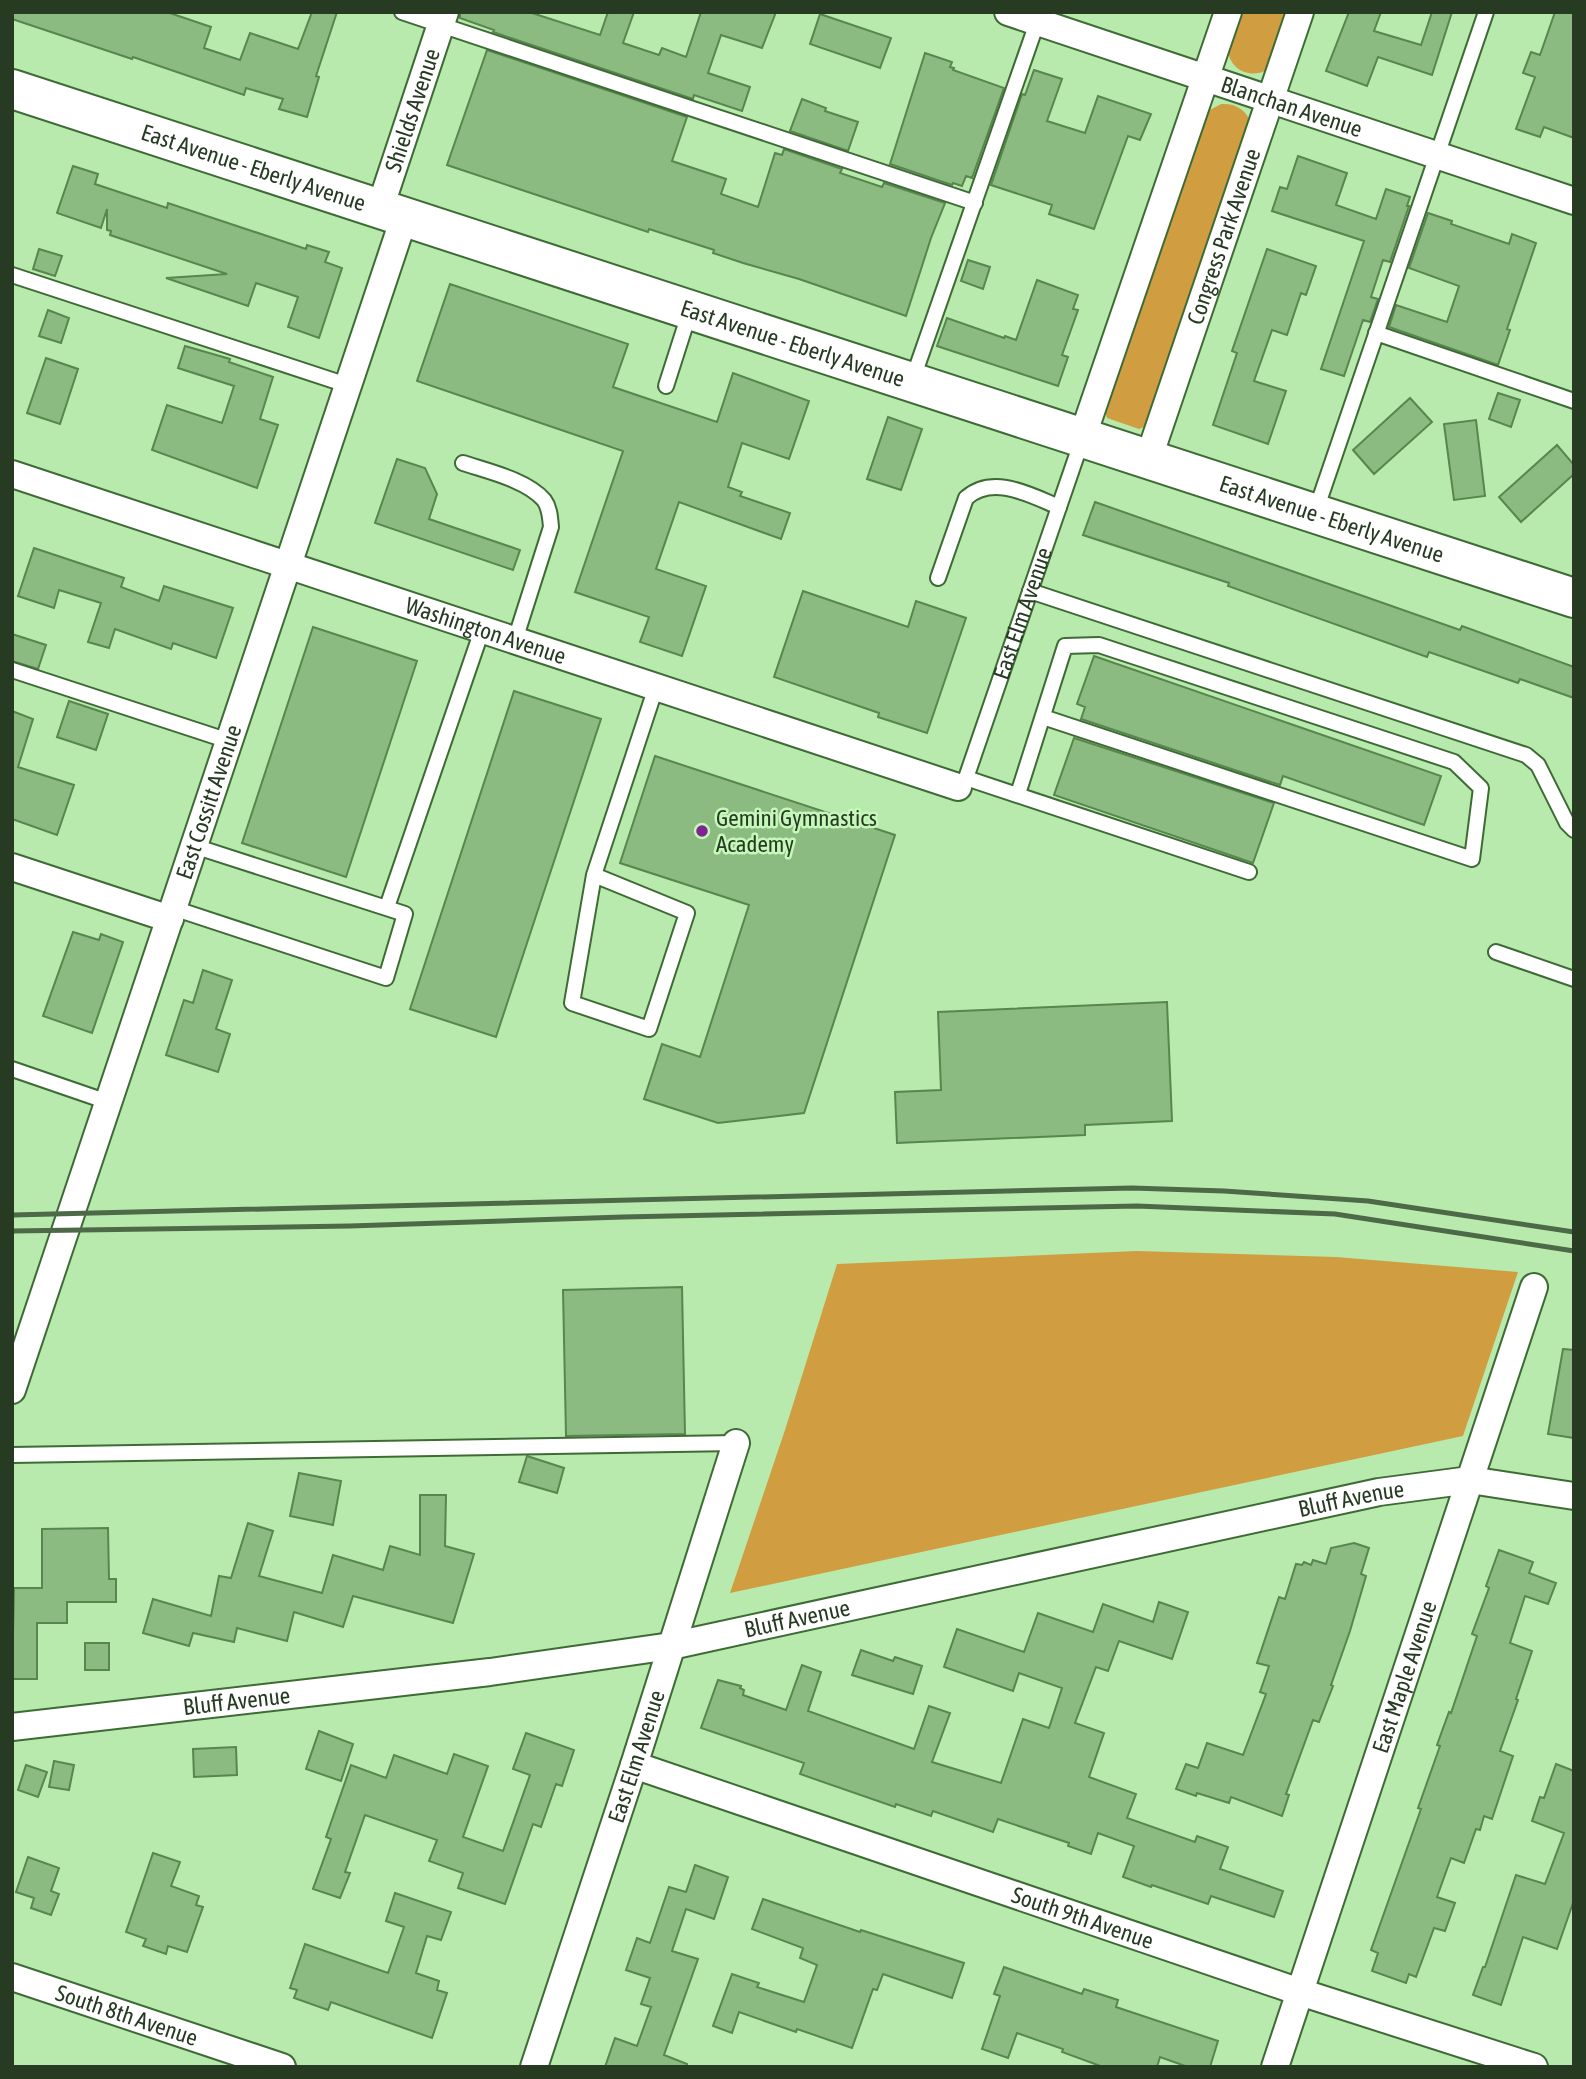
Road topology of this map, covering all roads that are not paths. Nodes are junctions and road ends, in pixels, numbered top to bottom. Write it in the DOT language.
graph roads {
  1 [pos="402,12"];
  2 [pos="1008,12"];
  3 [pos="1228,12"];
  4 [pos="1300,12"];
  5 [pos="1486,12"];
  6 [pos="1040,17"];
  7 [pos="443,18"];
  8 [pos="1205,76"];
  9 [pos="12,89"];
  10 [pos="1270,99"];
  11 [pos="1437,155"];
  12 [pos="1574,201"];
  13 [pos="975,202"];
  14 [pos="392,212"];
  15 [pos="12,275"];
  16 [pos="691,310"];
  17 [pos="1376,333"];
  18 [pos="912,383"];
  19 [pos="348,386"];
  20 [pos="666,386"];
  21 [pos="1574,401"];
  22 [pos="1082,438"];
  23 [pos="1148,460"];
  24 [pos="463,463"];
  25 [pos="12,474"];
  26 [pos="1059,506"];
  27 [pos="1314,514"];
  28 [pos="288,565"];
  29 [pos="938,578"];
  30 [pos="1030,591"];
  31 [pos="1574,598"];
  32 [pos="482,630"];
  33 [pos="514,640"];
  34 [pos="12,670"];
  35 [pos="656,687"];
  36 [pos="1043,717"];
  37 [pos="229,741"];
  38 [pos="962,783"];
  39 [pos="1018,794"];
  40 [pos="1574,830"];
  41 [pos="194,846"];
  42 [pos="12,867"];
  43 [pos="1250,872"];
  44 [pos="594,875"];
  45 [pos="387,907"];
  46 [pos="171,914"];
  47 [pos="1496,952"];
  48 [pos="1574,979"];
  49 [pos="12,1069"];
  50 [pos="108,1102"];
  51 [pos="1534,1287"];
  52 [pos="12,1390"];
  53 [pos="736,1443"];
  54 [pos="12,1455"];
  55 [pos="1470,1480"];
  56 [pos="1574,1496"];
  57 [pos="671,1646"];
  58 [pos="12,1727"];
  59 [pos="634,1765"];
  60 [pos="12,1977"];
  61 [pos="1300,1993"];
  62 [pos="282,2067"];
  63 [pos="534,2067"];
  64 [pos="1275,2067"];
  65 [pos="1534,2067"];
  1 -- 7 [label="lane"];
  2 -- 6 [label="street, Blanchan Avenue"];
  3 -- 8 [label="street"];
  4 -- 10 [label="street, Congress Park Avenue"];
  5 -- 11 [label="lane"];
  6 -- 8 [label="street, Blanchan Avenue"];
  6 -- 13 [label="lane"];
  7 -- 13 [label="lane"];
  7 -- 14 [label="street, Shields Avenue"];
  8 -- 10 [label="street, Blanchan Avenue"];
  8 -- 22 [label="street"];
  9 -- 14 [label="main road, East Avenue - Eberly Avenue"];
  10 -- 11 [label="street, Blanchan Avenue"];
  10 -- 23 [label="street, Congress Park Avenue"];
  11 -- 12 [label="street, Blanchan Avenue"];
  11 -- 17 [label="lane"];
  13 -- 18 [label="lane"];
  14 -- 16 [label="main road, East Avenue - Eberly Avenue"];
  14 -- 19 [label="street, East Cossitt Avenue"];
  15 -- 19 [label="lane"];
  16 -- 18 [label="main road, East Avenue - Eberly Avenue"];
  16 -- 20 [label="lane"];
  17 -- 21 [label="lane"];
  17 -- 27 [label="lane"];
  18 -- 22 [label="main road, East Avenue - Eberly Avenue"];
  19 -- 28 [label="street, East Cossitt Avenue"];
  22 -- 23 [label="main road, East Avenue - Eberly Avenue"];
  22 -- 26 [label="lane, East Elm Avenue"];
  23 -- 27 [label="main road, East Avenue - Eberly Avenue"];
  24 -- 33 [label="lane"];
  25 -- 28 [label="street, Washington Avenue"];
  26 -- 29 [label="lane"];
  26 -- 30 [label="lane, East Elm Avenue"];
  27 -- 31 [label="main road, East Avenue - Eberly Avenue"];
  28 -- 32 [label="street, Washington Avenue"];
  28 -- 37 [label="street, East Cossitt Avenue"];
  30 -- 38 [label="lane, East Elm Avenue"];
  30 -- 40 [label="lane"];
  32 -- 33 [label="street, Washington Avenue"];
  32 -- 45 [label="lane"];
  33 -- 35 [label="street, Washington Avenue"];
  34 -- 37 [label="lane"];
  35 -- 38 [label="street, Washington Avenue"];
  35 -- 44 [label="lane"];
  36 -- 36 [label="lane"];
  36 -- 39 [label="lane"];
  37 -- 41 [label="street, East Cossitt Avenue"];
  38 -- 39 [label="lane"];
  39 -- 43 [label="lane"];
  41 -- 45 [label="lane"];
  41 -- 46 [label="street, East Cossitt Avenue"];
  42 -- 46 [label="street"];
  44 -- 44 [label="lane"];
  45 -- 46 [label="lane"];
  46 -- 50 [label="street, East Cossitt Avenue"];
  47 -- 48 [label="lane"];
  49 -- 50 [label="lane"];
  50 -- 52 [label="street, East Cossitt Avenue"];
  51 -- 55 [label="street, East Maple Avenue"];
  53 -- 54 [label="lane"];
  53 -- 57 [label="street, East Elm Avenue"];
  55 -- 56 [label="street, Bluff Avenue"];
  55 -- 57 [label="street, Bluff Avenue"];
  55 -- 61 [label="street, East Maple Avenue"];
  57 -- 58 [label="street, Bluff Avenue"];
  57 -- 59 [label="street, East Elm Avenue"];
  59 -- 61 [label="street, South 9th Avenue"];
  59 -- 63 [label="street, East Elm Avenue"];
  60 -- 62 [label="street, South 8th Avenue"];
  61 -- 64 [label="street, East Maple Avenue"];
  61 -- 65 [label="street, South 9th Avenue"];
}
